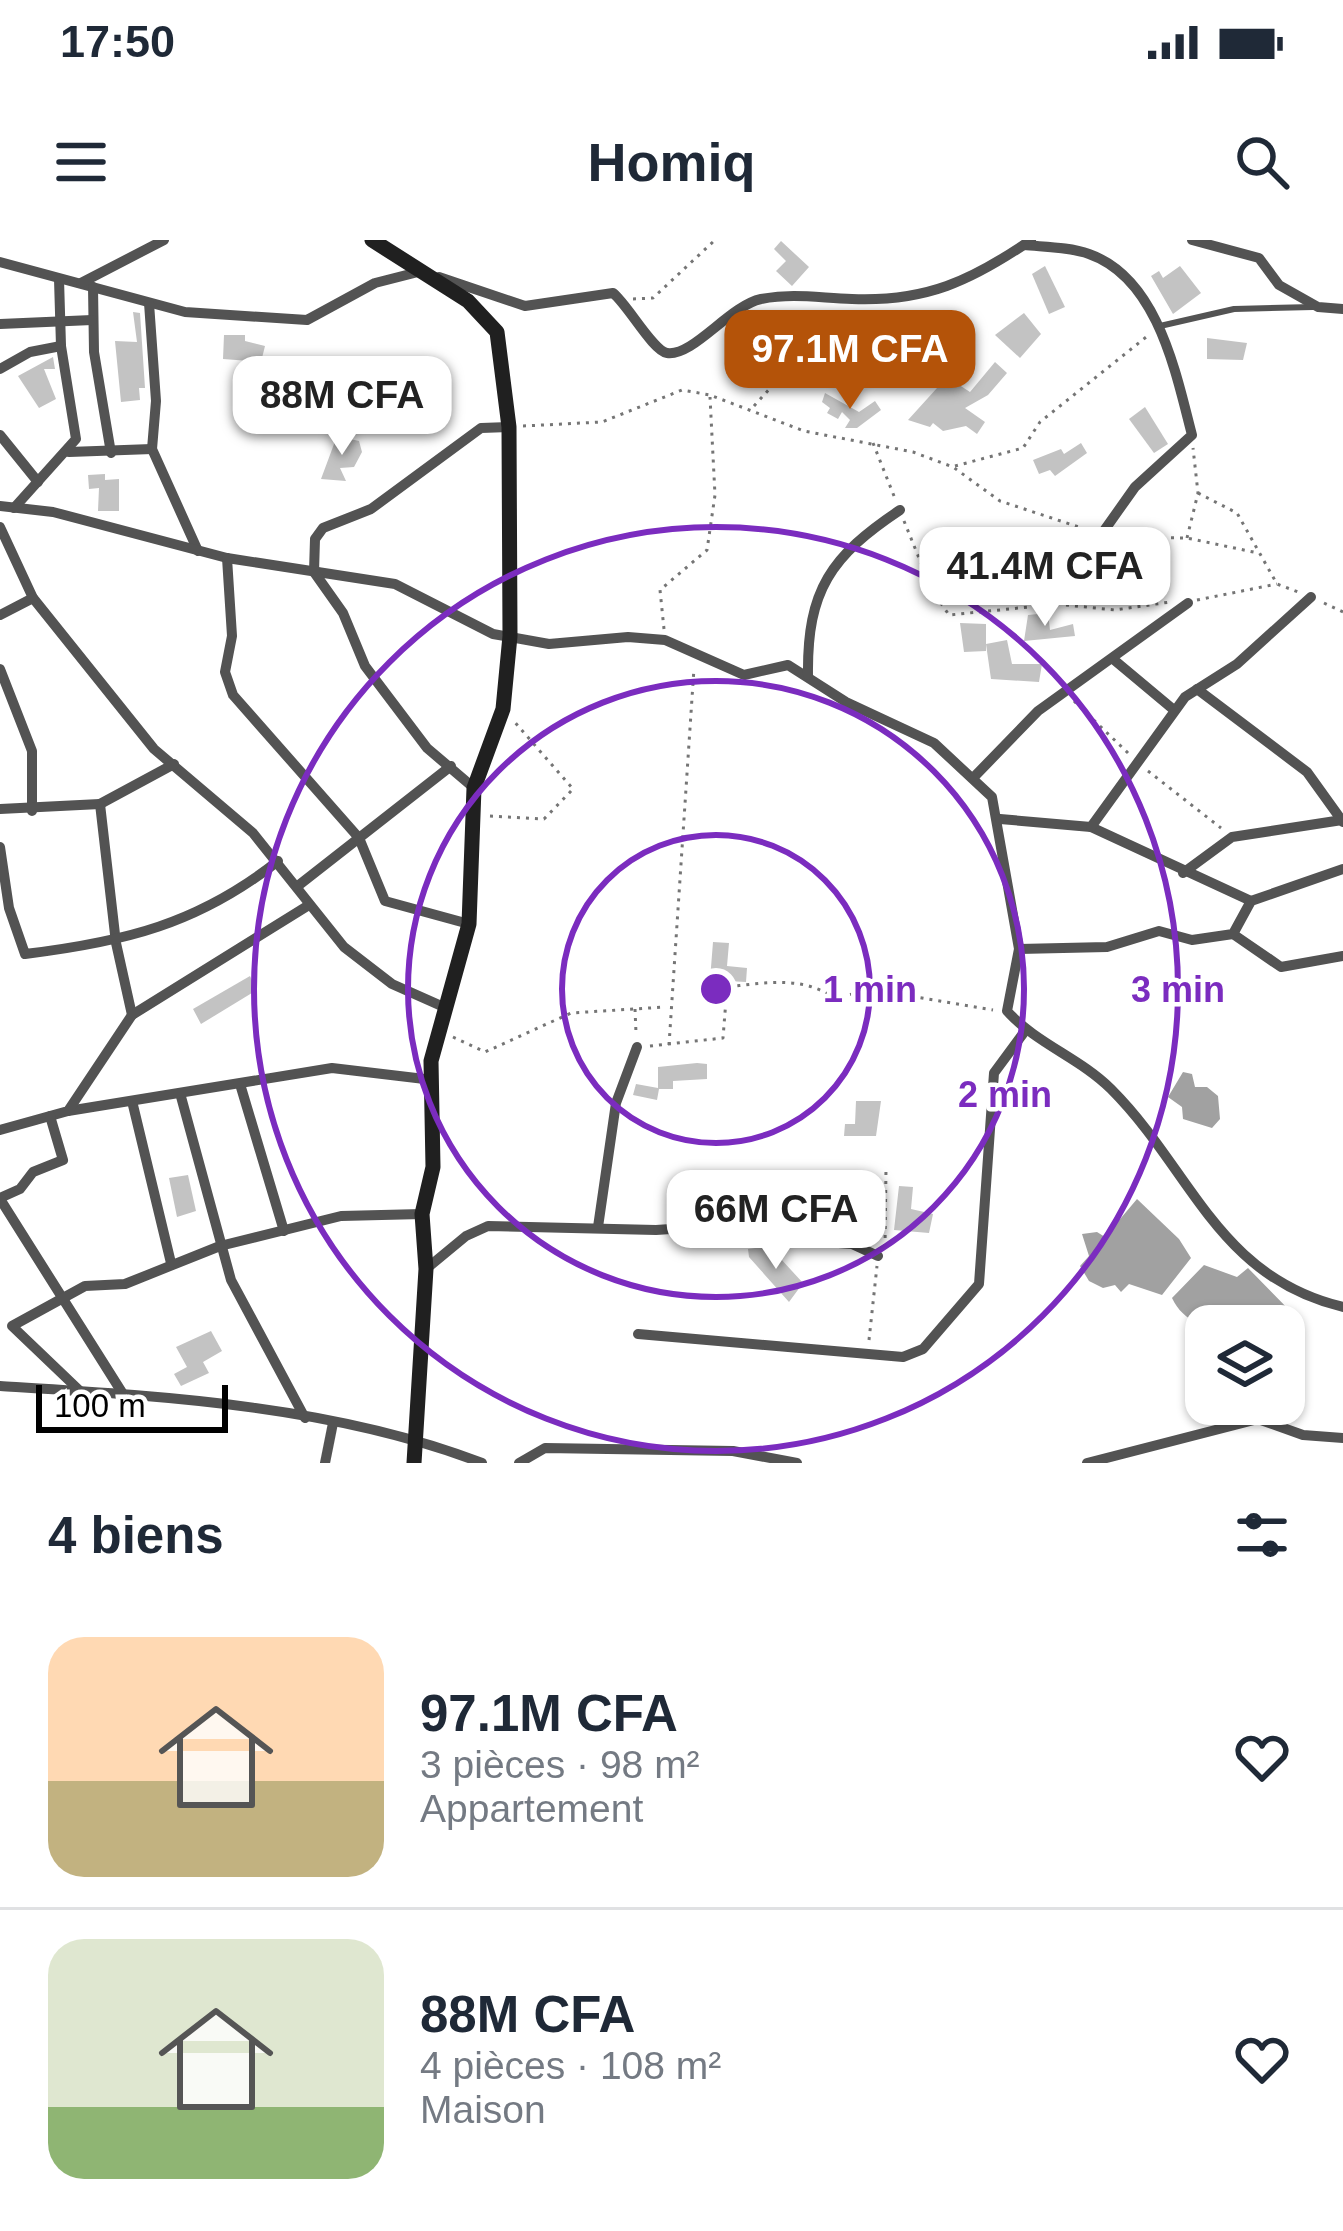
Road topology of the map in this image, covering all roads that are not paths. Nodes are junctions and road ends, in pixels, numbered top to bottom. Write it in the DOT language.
graph roads {
  1 [pos="164,240"];
  2 [pos="372,240"];
  3 [pos="1192,240"];
  4 [pos="1027,242"];
  5 [pos="0,262"];
  6 [pos="418,269"];
  7 [pos="58,280"];
  8 [pos="87,285"];
  9 [pos="149,303"];
  10 [pos="1318,307"];
  11 [pos="1343,309"];
  12 [pos="92,320"];
  13 [pos="61,323"];
  14 [pos="0,324"];
  15 [pos="1157,327"];
  16 [pos="62,346"];
  17 [pos="0,369"];
  18 [pos="509,427"];
  19 [pos="0,435"];
  20 [pos="152,448"];
  21 [pos="69,452"];
  22 [pos="111,453"];
  23 [pos="38,482"];
  24 [pos="7,507"];
  25 [pos="900,511"];
  26 [pos="0,527"];
  27 [pos="198,550"];
  28 [pos="227,558"];
  29 [pos="314,572"];
  30 [pos="1311,597"];
  31 [pos="33,598"];
  32 [pos="1188,602"];
  33 [pos="1052,604"];
  34 [pos="0,616"];
  35 [pos="510,636"];
  36 [pos="1113,658"];
  37 [pos="0,669"];
  38 [pos="808,675"];
  39 [pos="1197,689"];
  40 [pos="1174,710"];
  41 [pos="174,764"];
  42 [pos="451,766"];
  43 [pos="974,777"];
  44 [pos="474,788"];
  45 [pos="100,804"];
  46 [pos="0,809"];
  47 [pos="32,811"];
  48 [pos="1000,819"];
  49 [pos="1342,821"];
  50 [pos="1091,827"];
  51 [pos="359,838"];
  52 [pos="0,847"];
  53 [pos="278,861"];
  54 [pos="1343,869"];
  55 [pos="1184,873"];
  56 [pos="299,885"];
  57 [pos="1251,901"];
  58 [pos="309,904"];
  59 [pos="469,924"];
  60 [pos="1233,934"];
  61 [pos="116,944"];
  62 [pos="1018,949"];
  63 [pos="1343,956"];
  64 [pos="446,1008"];
  65 [pos="132,1015"];
  66 [pos="1025,1031"];
  67 [pos="637,1047"];
  68 [pos="436,1080"];
  69 [pos="240,1084"];
  70 [pos="181,1093"];
  71 [pos="133,1101"];
  72 [pos="68,1111"];
  73 [pos="50,1116"];
  74 [pos="0,1130"];
  75 [pos="0,1199"];
  76 [pos="422,1214"];
  77 [pos="598,1227"];
  78 [pos="284,1231"];
  79 [pos="220,1246"];
  80 [pos="878,1256"];
  81 [pos="171,1263"];
  82 [pos="426,1269"];
  83 [pos="60,1298"];
  84 [pos="1343,1307"];
  85 [pos="0,1317"];
  86 [pos="12,1326"];
  87 [pos="638,1334"];
  88 [pos="0,1387"];
  89 [pos="80,1391"];
  90 [pos="123,1394"];
  91 [pos="305,1418"];
  92 [pos="333,1423"];
  93 [pos="416,1437"];
  94 [pos="1343,1438"];
  95 [pos="325,1463"];
  96 [pos="414,1463"];
  97 [pos="482,1463"];
  98 [pos="519,1463"];
  99 [pos="796,1463"];
  100 [pos="1087,1463"];
  1 -- 8 [label="street"];
  2 -- 6 [label="street"];
  3 -- 10 [label="street"];
  4 -- 6 [label="street"];
  4 -- 15 [label="street"];
  5 -- 7 [label="street"];
  6 -- 9 [label="street"];
  6 -- 18 [label="street"];
  7 -- 8 [label="street"];
  7 -- 13 [label="street"];
  8 -- 9 [label="street"];
  8 -- 12 [label="street"];
  9 -- 20 [label="street"];
  10 -- 11 [label="street"];
  10 -- 15 [label="lane"];
  12 -- 13 [label="street"];
  12 -- 22 [label="street"];
  13 -- 14 [label="street"];
  13 -- 16 [label="street"];
  15 -- 33 [label="street"];
  16 -- 17 [label="street"];
  16 -- 21 [label="street"];
  18 -- 29 [label="street"];
  18 -- 35 [label="street"];
  19 -- 23 [label="street"];
  20 -- 22 [label="street"];
  20 -- 27 [label="street"];
  21 -- 22 [label="street"];
  21 -- 23 [label="street"];
  23 -- 24 [label="street"];
  24 -- 27 [label="street"];
  25 -- 38 [label="street"];
  26 -- 31 [label="street"];
  27 -- 28 [label="street"];
  28 -- 29 [label="street"];
  28 -- 51 [label="street"];
  29 -- 35 [label="street"];
  29 -- 42 [label="street"];
  30 -- 39 [label="street"];
  31 -- 34 [label="street"];
  31 -- 41 [label="street"];
  32 -- 36 [label="street"];
  35 -- 38 [label="street"];
  35 -- 44 [label="street"];
  36 -- 40 [label="street"];
  36 -- 43 [label="street"];
  37 -- 47 [label="street"];
  38 -- 43 [label="street"];
  39 -- 40 [label="street"];
  39 -- 49 [label="street"];
  40 -- 50 [label="street"];
  41 -- 45 [label="street"];
  41 -- 53 [label="street"];
  42 -- 44 [label="street"];
  42 -- 51 [label="street"];
  43 -- 48 [label="street"];
  44 -- 59 [label="street"];
  45 -- 47 [label="street"];
  45 -- 61 [label="street"];
  46 -- 47 [label="street"];
  48 -- 50 [label="street"];
  48 -- 62 [label="street"];
  49 -- 55 [label="street"];
  50 -- 55 [label="street"];
  51 -- 56 [label="street"];
  51 -- 59 [label="street"];
  52 -- 61 [label="street"];
  53 -- 56 [label="street"];
  53 -- 61 [label="street"];
  54 -- 57 [label="street"];
  55 -- 57 [label="street"];
  56 -- 58 [label="street"];
  57 -- 60 [label="street"];
  58 -- 64 [label="street"];
  58 -- 65 [label="street"];
  59 -- 64 [label="street"];
  60 -- 62 [label="street"];
  60 -- 63 [label="street"];
  61 -- 65 [label="street"];
  62 -- 66 [label="street"];
  64 -- 68 [label="street"];
  65 -- 72 [label="street"];
  66 -- 84 [label="street"];
  66 -- 87 [label="street"];
  67 -- 77 [label="street"];
  68 -- 69 [label="street"];
  68 -- 76 [label="street"];
  69 -- 70 [label="street"];
  69 -- 78 [label="street"];
  70 -- 71 [label="street"];
  70 -- 79 [label="street"];
  71 -- 72 [label="street"];
  71 -- 81 [label="street"];
  72 -- 73 [label="street"];
  73 -- 74 [label="street"];
  73 -- 75 [label="street"];
  75 -- 83 [label="street"];
  76 -- 78 [label="street"];
  76 -- 82 [label="street"];
  77 -- 80 [label="street"];
  77 -- 82 [label="street"];
  78 -- 79 [label="street"];
  79 -- 81 [label="street"];
  79 -- 91 [label="street"];
  81 -- 83 [label="street"];
  82 -- 93 [label="street"];
  83 -- 86 [label="street"];
  83 -- 90 [label="street"];
  85 -- 86 [label="street"];
  86 -- 89 [label="street"];
  88 -- 89 [label="street"];
  89 -- 90 [label="street"];
  90 -- 91 [label="street"];
  91 -- 92 [label="street"];
  92 -- 93 [label="street"];
  92 -- 95 [label="street"];
  93 -- 96 [label="street"];
  93 -- 97 [label="street"];
  94 -- 100 [label="street"];
  98 -- 99 [label="street"];
}
